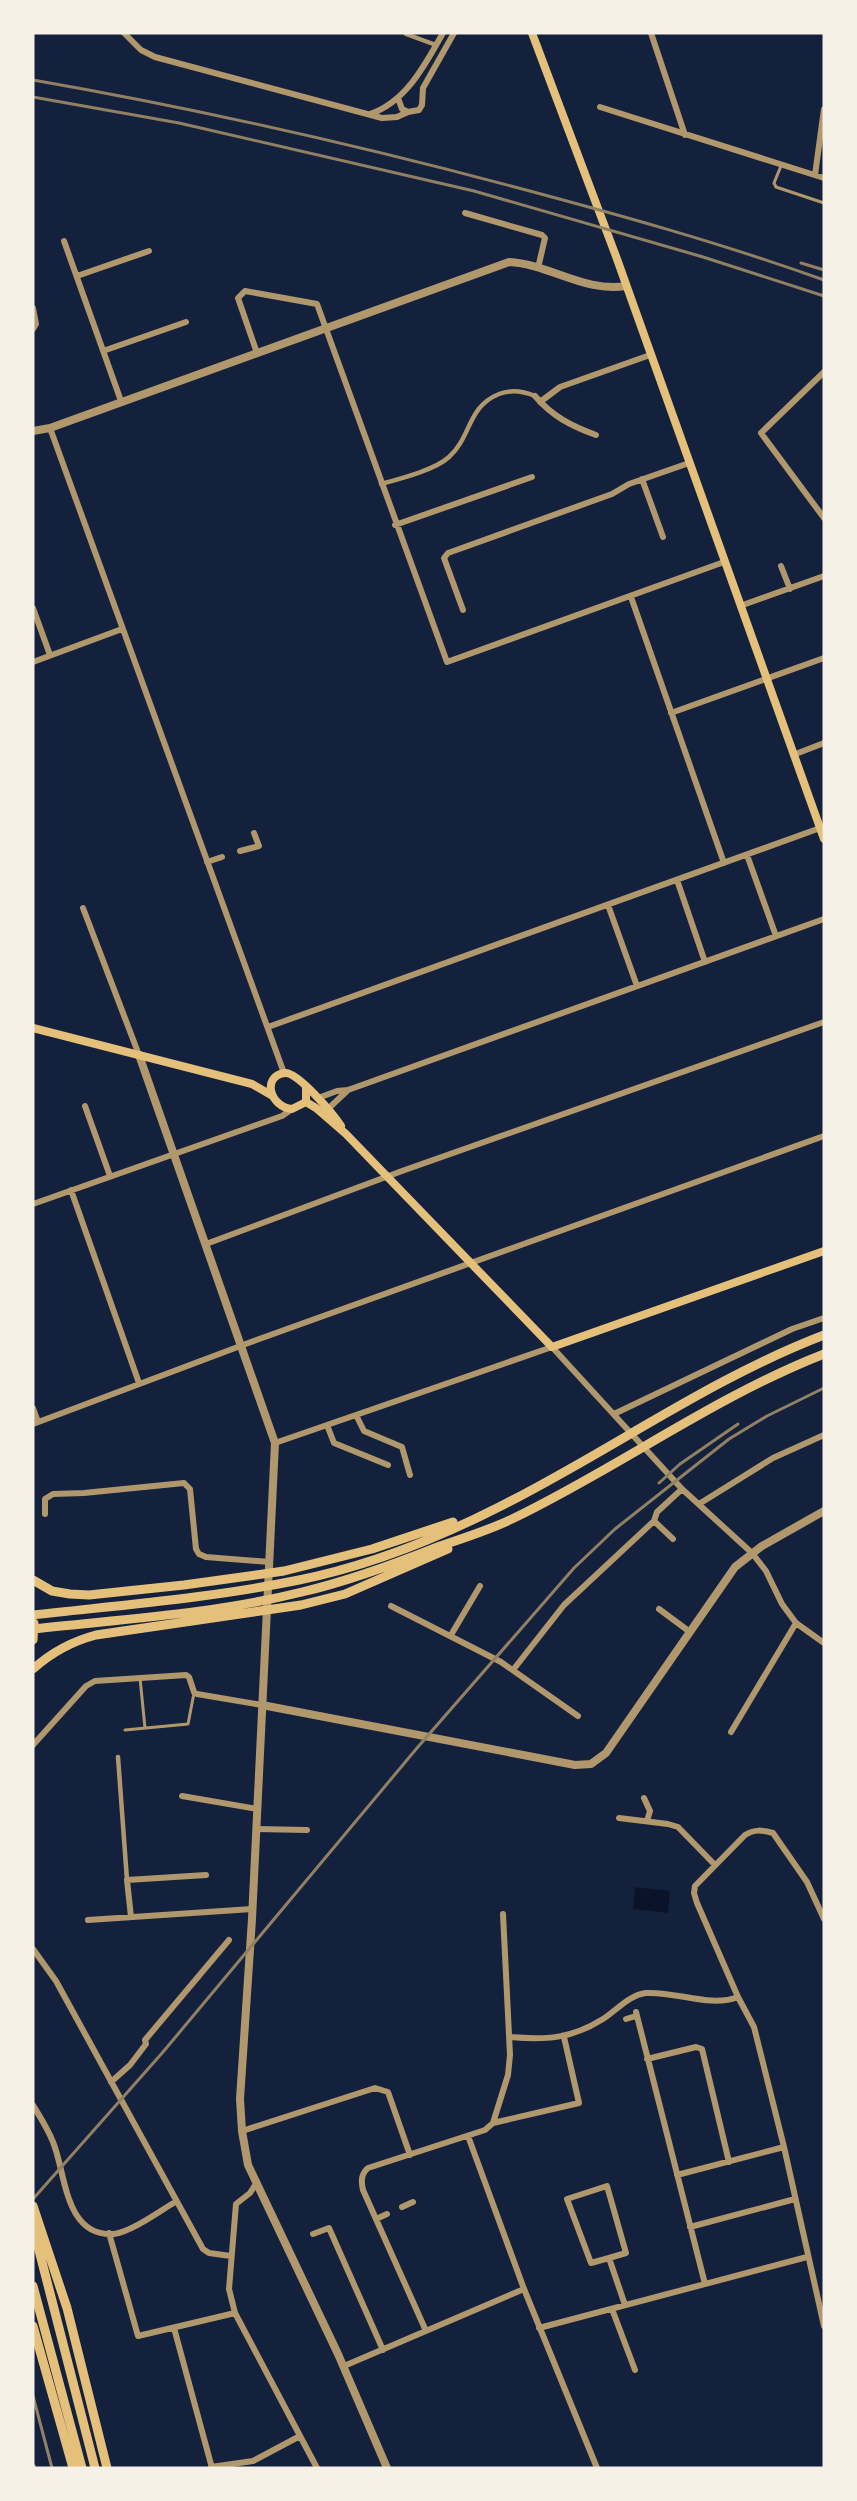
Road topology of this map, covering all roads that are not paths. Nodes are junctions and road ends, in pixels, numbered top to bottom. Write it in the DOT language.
graph roads {
  1 [pos="124,33"];
  2 [pos="443,33"];
  3 [pos="454,33"];
  4 [pos="532,33"];
  5 [pos="651,33"];
  6 [pos="406,34"];
  7 [pos="436,45"];
  8 [pos="409,87"];
  9 [pos="422,94"];
  10 [pos="398,98"];
  11 [pos="600,107"];
  12 [pos="824,109"];
  13 [pos="408,112"];
  14 [pos="369,114"];
  15 [pos="685,135"];
  16 [pos="781,165"];
  17 [pos="815,175"];
  18 [pos="824,178"];
  19 [pos="824,202"];
  20 [pos="465,213"];
  21 [pos="64,241"];
  22 [pos="149,251"];
  23 [pos="538,268"];
  24 [pos="77,276"];
  25 [pos="626,286"];
  26 [pos="33,308"];
  27 [pos="186,322"];
  28 [pos="325,328"];
  29 [pos="33,329"];
  30 [pos="103,351"];
  31 [pos="257,353"];
  32 [pos="650,355"];
  33 [pos="824,372"];
  34 [pos="535,396"];
  35 [pos="121,401"];
  36 [pos="540,402"];
  37 [pos="50,428"];
  38 [pos="33,431"];
  39 [pos="596,435"];
  40 [pos="689,463"];
  41 [pos="532,477"];
  42 [pos="642,479"];
  43 [pos="381,484"];
  44 [pos="824,518"];
  45 [pos="395,525"];
  46 [pos="663,537"];
  47 [pos="724,562"];
  48 [pos="781,566"];
  49 [pos="824,576"];
  50 [pos="790,588"];
  51 [pos="631,597"];
  52 [pos="740,606"];
  53 [pos="33,608"];
  54 [pos="463,610"];
  55 [pos="122,629"];
  56 [pos="50,655"];
  57 [pos="824,658"];
  58 [pos="33,662"];
  59 [pos="766,678"];
  60 [pos="671,713"];
  61 [pos="824,743"];
  62 [pos="792,755"];
  63 [pos="822,828"];
  64 [pos="254,833"];
  65 [pos="824,839"];
  66 [pos="240,851"];
  67 [pos="747,855"];
  68 [pos="222,857"];
  69 [pos="207,862"];
  70 [pos="724,863"];
  71 [pos="677,880"];
  72 [pos="608,905"];
  73 [pos="82,908"];
  74 [pos="824,919"];
  75 [pos="776,936"];
  76 [pos="705,962"];
  77 [pos="637,986"];
  78 [pos="824,1022"];
  79 [pos="268,1027"];
  80 [pos="33,1028"];
  81 [pos="139,1055"];
  82 [pos="284,1073"];
  83 [pos="272,1082"];
  84 [pos="252,1084"];
  85 [pos="306,1088"];
  86 [pos="348,1090"];
  87 [pos="271,1095"];
  88 [pos="318,1098"];
  89 [pos="306,1102"];
  90 [pos="278,1104"];
  91 [pos="85,1106"];
  92 [pos="329,1108"];
  93 [pos="292,1109"];
  94 [pos="274,1118"];
  95 [pos="346,1134"];
  96 [pos="824,1136"];
  97 [pos="174,1155"];
  98 [pos="110,1176"];
  99 [pos="388,1176"];
  100 [pos="71,1190"];
  101 [pos="33,1204"];
  102 [pos="206,1244"];
  103 [pos="824,1251"];
  104 [pos="471,1263"];
  105 [pos="824,1318"];
  106 [pos="824,1335"];
  107 [pos="242,1346"];
  108 [pos="552,1347"];
  109 [pos="824,1354"];
  110 [pos="139,1383"];
  111 [pos="33,1408"];
  112 [pos="614,1414"];
  113 [pos="356,1415"];
  114 [pos="36,1423"];
  115 [pos="327,1425"];
  116 [pos="824,1435"];
  117 [pos="275,1443"];
  118 [pos="388,1465"];
  119 [pos="410,1475"];
  120 [pos="682,1489"];
  121 [pos="699,1504"];
  122 [pos="498,1508"];
  123 [pos="824,1511"];
  124 [pos="45,1514"];
  125 [pos="510,1520"];
  126 [pos="654,1521"];
  127 [pos="673,1539"];
  128 [pos="752,1553"];
  129 [pos="270,1562"];
  130 [pos="33,1580"];
  131 [pos="480,1586"];
  132 [pos="391,1606"];
  133 [pos="659,1609"];
  134 [pos="33,1616"];
  135 [pos="796,1623"];
  136 [pos="33,1629"];
  137 [pos="690,1632"];
  138 [pos="451,1635"];
  139 [pos="33,1640"];
  140 [pos="824,1643"];
  141 [pos="33,1669"];
  142 [pos="513,1670"];
  143 [pos="140,1677"];
  144 [pos="194,1692"];
  145 [pos="262,1705"];
  146 [pos="578,1716"];
  147 [pos="145,1728"];
  148 [pos="125,1730"];
  149 [pos="731,1732"];
  150 [pos="33,1745"];
  151 [pos="118,1758"];
  152 [pos="182,1796"];
  153 [pos="644,1798"];
  154 [pos="257,1809"];
  155 [pos="619,1818"];
  156 [pos="647,1821"];
  157 [pos="256,1829"];
  158 [pos="307,1830"];
  159 [pos="714,1864"];
  160 [pos="206,1875"];
  161 [pos="128,1880"];
  162 [pos="252,1909"];
  163 [pos="503,1914"];
  164 [pos="131,1917"];
  165 [pos="824,1919"];
  166 [pos="88,1920"];
  167 [pos="229,1940"];
  168 [pos="33,1949"];
  169 [pos="738,1997"];
  170 [pos="626,2019"];
  171 [pos="510,2037"];
  172 [pos="564,2037"];
  173 [pos="647,2059"];
  174 [pos="111,2082"];
  175 [pos="33,2105"];
  176 [pos="493,2123"];
  177 [pos="242,2131"];
  178 [pos="468,2136"];
  179 [pos="784,2147"];
  180 [pos="410,2155"];
  181 [pos="729,2162"];
  182 [pos="677,2175"];
  183 [pos="257,2182"];
  184 [pos="795,2199"];
  185 [pos="176,2202"];
  186 [pos="413,2202"];
  187 [pos="33,2206"];
  188 [pos="402,2207"];
  189 [pos="387,2214"];
  190 [pos="376,2219"];
  191 [pos="690,2226"];
  192 [pos="33,2227"];
  193 [pos="110,2233"];
  194 [pos="314,2234"];
  195 [pos="231,2256"];
  196 [pos="807,2257"];
  197 [pos="609,2258"];
  198 [pos="705,2284"];
  199 [pos="33,2286"];
  200 [pos="524,2289"];
  201 [pos="625,2305"];
  202 [pos="612,2309"];
  203 [pos="235,2313"];
  204 [pos="33,2326"];
  205 [pos="824,2326"];
  206 [pos="174,2328"];
  207 [pos="539,2328"];
  208 [pos="426,2331"];
  209 [pos="383,2350"];
  210 [pos="344,2366"];
  211 [pos="634,2370"];
  212 [pos="300,2436"];
  213 [pos="383,2467"];
  214 [pos="73,2468"];
  215 [pos="82,2468"];
  216 [pos="95,2468"];
  217 [pos="108,2468"];
  218 [pos="212,2468"];
  219 [pos="317,2468"];
  220 [pos="597,2468"];
  1 -- 14 [label="street"];
  2 -- 7 [label="street"];
  3 -- 9 [label="street"];
  4 -- 25 [label="main road"];
  5 -- 15 [label="street"];
  6 -- 7 [label="street"];
  7 -- 8 [label="street"];
  8 -- 9 [label="street"];
  8 -- 10 [label="street"];
  9 -- 13 [label="street"];
  10 -- 13 [label="street"];
  10 -- 14 [label="street"];
  11 -- 15 [label="street"];
  12 -- 17 [label="street"];
  13 -- 14 [label="street"];
  15 -- 16 [label="street"];
  16 -- 17 [label="street"];
  16 -- 19 [label="lane"];
  17 -- 18 [label="street"];
  20 -- 23 [label="street"];
  21 -- 24 [label="street"];
  22 -- 24 [label="street"];
  23 -- 25 [label="street"];
  23 -- 28 [label="street"];
  24 -- 30 [label="street"];
  25 -- 32 [label="main road"];
  26 -- 29 [label="street"];
  27 -- 30 [label="street"];
  28 -- 31 [label="street"];
  28 -- 31 [label="street"];
  28 -- 43 [label="street"];
  30 -- 35 [label="street"];
  31 -- 35 [label="street"];
  32 -- 36 [label="street"];
  32 -- 40 [label="main road"];
  33 -- 44 [label="street"];
  34 -- 36 [label="street"];
  34 -- 43 [label="street"];
  35 -- 37 [label="street"];
  36 -- 39 [label="street"];
  37 -- 38 [label="street"];
  37 -- 55 [label="street"];
  40 -- 42 [label="street"];
  40 -- 47 [label="main road"];
  41 -- 45 [label="street"];
  42 -- 46 [label="street"];
  42 -- 54 [label="street"];
  43 -- 45 [label="street"];
  45 -- 51 [label="street"];
  47 -- 51 [label="street"];
  47 -- 52 [label="main road"];
  48 -- 50 [label="street"];
  49 -- 50 [label="street"];
  50 -- 52 [label="street"];
  51 -- 60 [label="street"];
  52 -- 59 [label="main road"];
  53 -- 56 [label="street"];
  55 -- 56 [label="street"];
  55 -- 69 [label="street"];
  56 -- 58 [label="street"];
  57 -- 59 [label="street"];
  59 -- 60 [label="street"];
  59 -- 62 [label="main road"];
  60 -- 70 [label="street"];
  61 -- 62 [label="street"];
  62 -- 63 [label="main road"];
  63 -- 65 [label="main road"];
  63 -- 67 [label="street"];
  64 -- 66 [label="street"];
  67 -- 70 [label="street"];
  67 -- 75 [label="street"];
  68 -- 69 [label="street"];
  69 -- 79 [label="street"];
  70 -- 71 [label="street"];
  71 -- 72 [label="street"];
  71 -- 76 [label="street"];
  72 -- 77 [label="street"];
  72 -- 79 [label="street"];
  73 -- 81 [label="street"];
  74 -- 75 [label="street"];
  75 -- 76 [label="street"];
  76 -- 77 [label="street"];
  77 -- 86 [label="street"];
  78 -- 99 [label="street"];
  79 -- 82 [label="street"];
  80 -- 81 [label="main road"];
  81 -- 84 [label="main road"];
  81 -- 97 [label="street"];
  82 -- 83 [label="main road"];
  82 -- 85 [label="main road"];
  83 -- 84 [label="main road"];
  83 -- 87 [label="main road"];
  84 -- 87 [label="main road"];
  85 -- 88 [label="main road"];
  85 -- 89 [label="main road"];
  86 -- 88 [label="street"];
  86 -- 92 [label="street"];
  87 -- 90 [label="main road"];
  88 -- 92 [label="main road"];
  89 -- 93 [label="main road"];
  89 -- 95 [label="main road"];
  90 -- 93 [label="main road"];
  90 -- 94 [label="street"];
  91 -- 98 [label="street"];
  92 -- 95 [label="main road"];
  93 -- 94 [label="street"];
  94 -- 97 [label="street"];
  95 -- 99 [label="main road"];
  96 -- 104 [label="street"];
  97 -- 98 [label="street"];
  97 -- 102 [label="street"];
  98 -- 100 [label="street"];
  99 -- 102 [label="street"];
  99 -- 104 [label="main road"];
  100 -- 101 [label="street"];
  100 -- 110 [label="street"];
  102 -- 107 [label="street"];
  103 -- 108 [label="main road"];
  104 -- 107 [label="street"];
  104 -- 108 [label="main road"];
  105 -- 112 [label="street"];
  106 -- 122 [label="highway"];
  107 -- 110 [label="street"];
  107 -- 117 [label="street"];
  108 -- 112 [label="street"];
  108 -- 113 [label="street"];
  109 -- 125 [label="highway"];
  110 -- 114 [label="street"];
  111 -- 114 [label="street"];
  112 -- 120 [label="street"];
  113 -- 115 [label="street"];
  113 -- 119 [label="street"];
  115 -- 117 [label="street"];
  115 -- 118 [label="street"];
  116 -- 121 [label="street"];
  117 -- 129 [label="street"];
  120 -- 121 [label="street"];
  120 -- 126 [label="street"];
  121 -- 128 [label="street"];
  122 -- 130 [label="highway"];
  122 -- 134 [label="highway"];
  123 -- 128 [label="street"];
  124 -- 129 [label="street"];
  125 -- 136 [label="highway"];
  125 -- 141 [label="highway"];
  126 -- 127 [label="street"];
  126 -- 142 [label="street"];
  128 -- 135 [label="street"];
  128 -- 137 [label="street"];
  129 -- 145 [label="street"];
  131 -- 138 [label="street"];
  132 -- 138 [label="street"];
  133 -- 137 [label="street"];
  134 -- 139 [label="highway"];
  135 -- 140 [label="street"];
  135 -- 149 [label="street"];
  137 -- 145 [label="street"];
  138 -- 142 [label="street"];
  142 -- 146 [label="street"];
  143 -- 144 [label="street"];
  143 -- 147 [label="lane"];
  143 -- 150 [label="street"];
  144 -- 145 [label="street"];
  144 -- 147 [label="lane"];
  145 -- 154 [label="street"];
  147 -- 148 [label="lane"];
  151 -- 161 [label="street"];
  152 -- 154 [label="street"];
  153 -- 156 [label="street"];
  154 -- 157 [label="street"];
  155 -- 156 [label="street"];
  156 -- 159 [label="street"];
  157 -- 158 [label="street"];
  157 -- 162 [label="street"];
  159 -- 165 [label="street"];
  159 -- 169 [label="street"];
  160 -- 161 [label="street"];
  161 -- 164 [label="street"];
  162 -- 164 [label="street"];
  162 -- 177 [label="street"];
  163 -- 171 [label="street"];
  164 -- 166 [label="street"];
  167 -- 174 [label="street"];
  168 -- 174 [label="street"];
  169 -- 172 [label="street"];
  169 -- 179 [label="street"];
  170 -- 173 [label="street"];
  171 -- 172 [label="street"];
  171 -- 176 [label="street"];
  172 -- 176 [label="street"];
  173 -- 181 [label="street"];
  173 -- 182 [label="street"];
  174 -- 185 [label="street"];
  175 -- 193 [label="street"];
  176 -- 178 [label="street"];
  177 -- 180 [label="street"];
  177 -- 183 [label="street"];
  178 -- 180 [label="street"];
  178 -- 200 [label="street"];
  179 -- 181 [label="street"];
  179 -- 184 [label="street"];
  180 -- 190 [label="street"];
  181 -- 182 [label="street"];
  182 -- 191 [label="street"];
  183 -- 195 [label="street"];
  183 -- 210 [label="street"];
  184 -- 191 [label="street"];
  184 -- 196 [label="street"];
  185 -- 193 [label="street"];
  185 -- 195 [label="street"];
  186 -- 188 [label="street"];
  187 -- 217 [label="highway"];
  189 -- 190 [label="street"];
  190 -- 208 [label="street"];
  191 -- 198 [label="street"];
  192 -- 216 [label="highway"];
  193 -- 206 [label="street"];
  194 -- 209 [label="street"];
  195 -- 203 [label="street"];
  196 -- 198 [label="street"];
  196 -- 205 [label="street"];
  197 -- 197 [label="street"];
  197 -- 201 [label="street"];
  198 -- 201 [label="street"];
  199 -- 215 [label="highway"];
  200 -- 207 [label="street"];
  200 -- 208 [label="street"];
  201 -- 202 [label="street"];
  202 -- 207 [label="street"];
  202 -- 211 [label="street"];
  203 -- 206 [label="street"];
  203 -- 212 [label="street"];
  204 -- 214 [label="highway"];
  206 -- 218 [label="street"];
  207 -- 220 [label="street"];
  208 -- 209 [label="street"];
  209 -- 210 [label="street"];
  210 -- 213 [label="street"];
  212 -- 218 [label="street"];
  212 -- 219 [label="street"];
}
